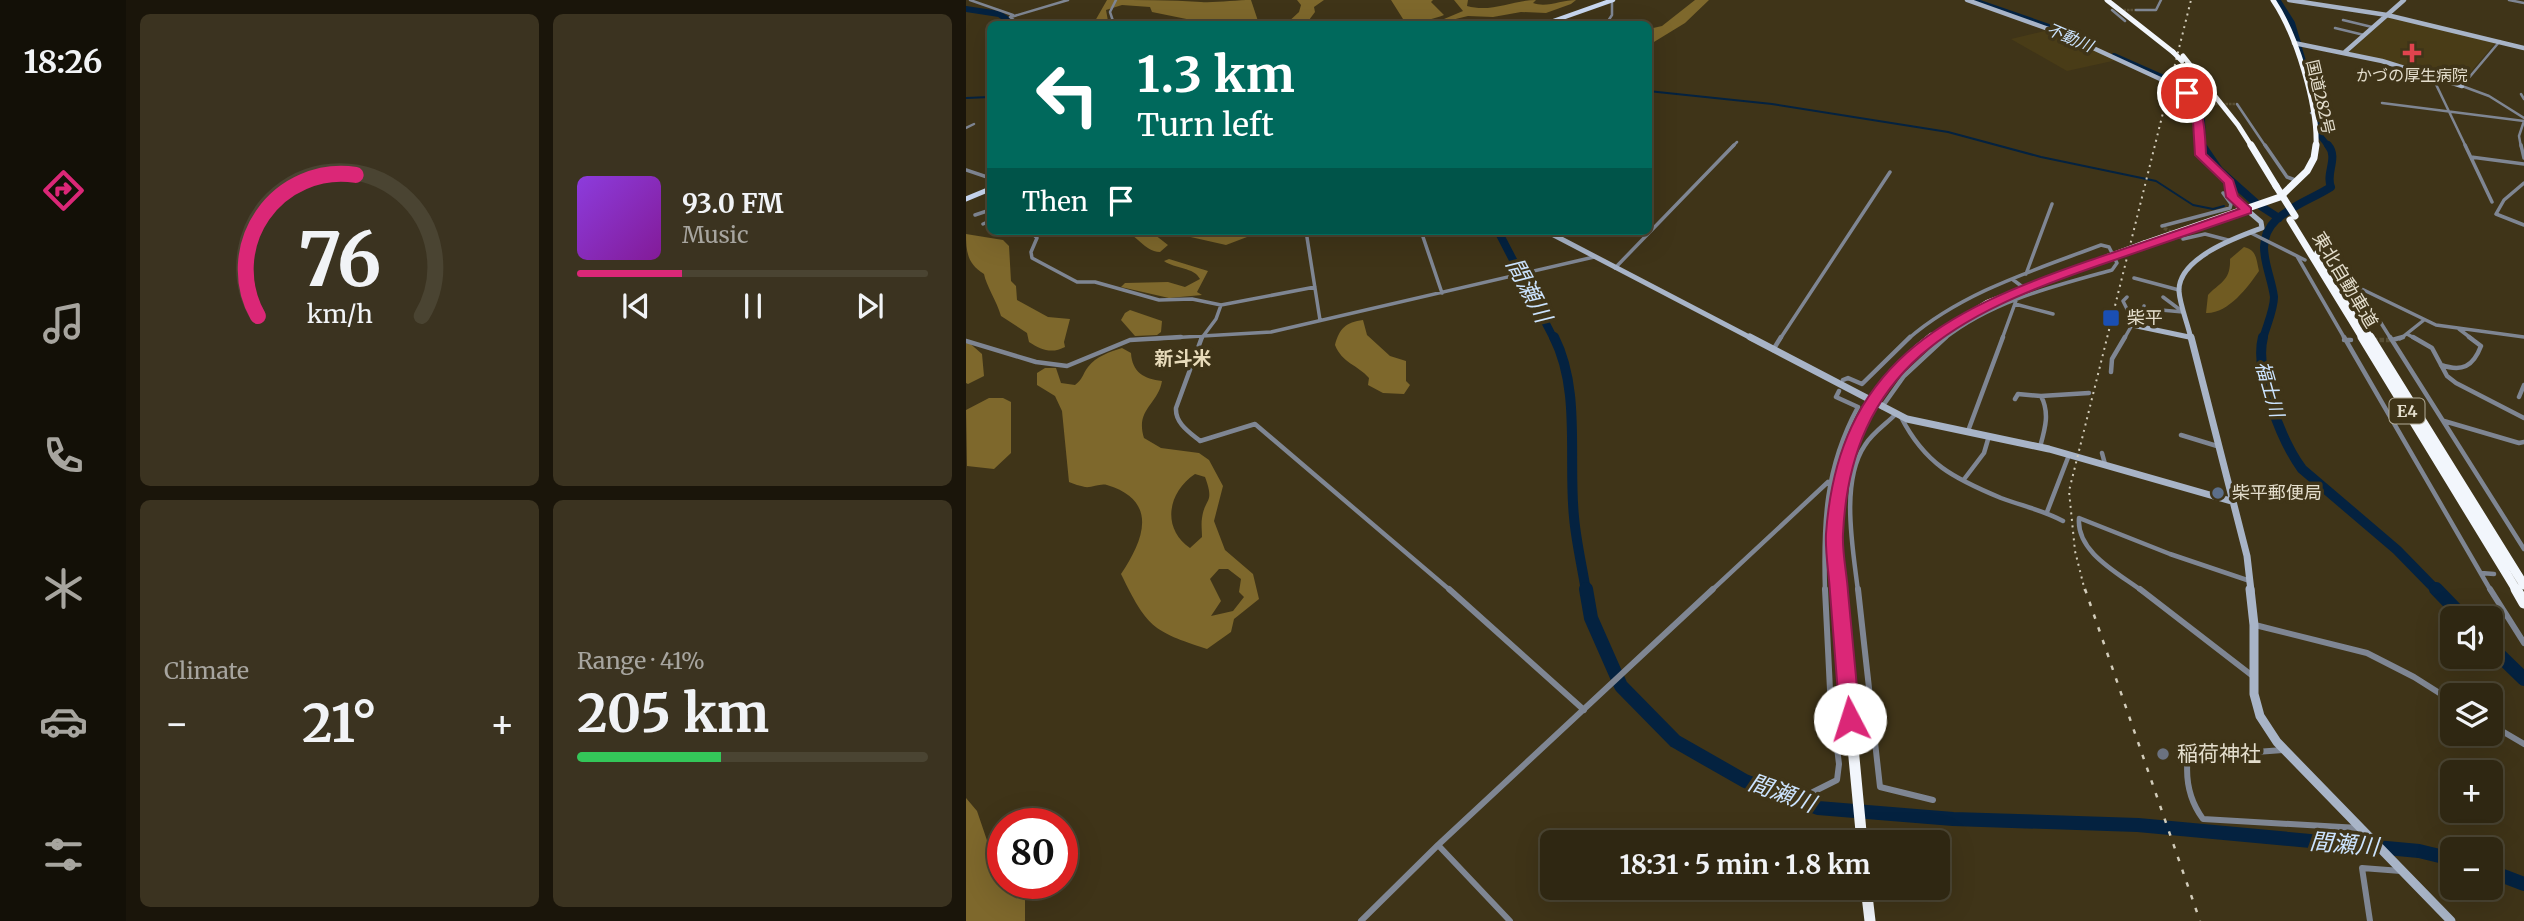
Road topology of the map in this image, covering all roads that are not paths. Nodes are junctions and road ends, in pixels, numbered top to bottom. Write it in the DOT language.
graph roads {
  1 [pos="970,0"];
  2 [pos="1068,0"];
  3 [pos="1116,0"];
  4 [pos="1612,0"];
  5 [pos="1967,0"];
  6 [pos="2109,0"];
  7 [pos="2161,0"];
  8 [pos="2273,0"];
  9 [pos="2289,0"];
  10 [pos="2325,0"];
  11 [pos="2404,0"];
  12 [pos="2509,0"];
  13 [pos="2524,3"];
  14 [pos="2320,4"];
  15 [pos="2116,10"];
  16 [pos="2136,10"];
  17 [pos="2387,15"];
  18 [pos="1010,18"];
  19 [pos="2343,20"];
  20 [pos="1014,21"];
  21 [pos="1112,21"];
  22 [pos="1553,21"];
  23 [pos="1608,21"];
  24 [pos="2125,21"];
  25 [pos="2372,27"];
  26 [pos="2335,28"];
  27 [pos="2364,35"];
  28 [pos="2500,41"];
  29 [pos="2294,43"];
  30 [pos="2524,48"];
  31 [pos="2345,52"];
  32 [pos="2431,75"];
  33 [pos="2462,86"];
  34 [pos="2521,94"];
  35 [pos="2524,99"];
  36 [pos="2191,102"];
  37 [pos="2382,103"];
  38 [pos="2208,104"];
  39 [pos="2237,104"];
  40 [pos="2449,111"];
  41 [pos="2311,113"];
  42 [pos="2320,114"];
  43 [pos="2524,120"];
  44 [pos="974,124"];
  45 [pos="966,128"];
  46 [pos="1737,142"];
  47 [pos="2200,152"];
  48 [pos="2471,157"];
  49 [pos="2524,158"];
  50 [pos="2524,164"];
  51 [pos="966,170"];
  52 [pos="1890,172"];
  53 [pos="987,177"];
  54 [pos="2300,182"];
  55 [pos="2524,183"];
  56 [pos="987,190"];
  57 [pos="2231,194"];
  58 [pos="966,199"];
  59 [pos="2492,202"];
  60 [pos="2052,204"];
  61 [pos="987,211"];
  62 [pos="2247,211"];
  63 [pos="975,215"];
  64 [pos="2292,218"];
  65 [pos="987,222"];
  66 [pos="984,224"];
  67 [pos="2524,225"];
  68 [pos="2164,228"];
  69 [pos="1652,230"];
  70 [pos="2251,233"];
  71 [pos="1034,235"];
  72 [pos="1307,235"];
  73 [pos="1422,235"];
  74 [pos="1553,235"];
  75 [pos="1647,235"];
  76 [pos="2183,239"];
  77 [pos="2228,240"];
  78 [pos="2297,256"];
  79 [pos="1594,257"];
  80 [pos="2305,260"];
  81 [pos="1615,268"];
  82 [pos="2026,275"];
  83 [pos="2134,278"];
  84 [pos="2012,279"];
  85 [pos="2342,279"];
  86 [pos="1315,287"];
  87 [pos="2024,288"];
  88 [pos="2359,288"];
  89 [pos="2179,290"];
  90 [pos="1442,293"];
  91 [pos="2016,295"];
  92 [pos="2127,297"];
  93 [pos="2163,297"];
  94 [pos="2015,304"];
  95 [pos="1221,305"];
  96 [pos="2144,306"];
  97 [pos="2161,310"];
  98 [pos="2184,312"];
  99 [pos="2053,314"];
  100 [pos="1320,320"];
  101 [pos="2424,320"];
  102 [pos="2134,326"];
  103 [pos="2458,329"];
  104 [pos="1203,334"];
  105 [pos="2407,334"];
  106 [pos="2189,337"];
  107 [pos="2524,337"];
  108 [pos="2344,340"];
  109 [pos="2351,340"];
  110 [pos="2392,340"];
  111 [pos="966,341"];
  112 [pos="1773,350"];
  113 [pos="2440,365"];
  114 [pos="2111,372"];
  115 [pos="1843,380"];
  116 [pos="2524,385"];
  117 [pos="1839,391"];
  118 [pos="2089,393"];
  119 [pos="2040,396"];
  120 [pos="2519,397"];
  121 [pos="2015,398"];
  122 [pos="1878,405"];
  123 [pos="1898,415"];
  124 [pos="2524,418"];
  125 [pos="2443,421"];
  126 [pos="1968,432"];
  127 [pos="2181,435"];
  128 [pos="1989,436"];
  129 [pos="2524,442"];
  130 [pos="2217,446"];
  131 [pos="2040,447"];
  132 [pos="2102,453"];
  133 [pos="2069,455"];
  134 [pos="2105,465"];
  135 [pos="1965,478"];
  136 [pos="1828,482"];
  137 [pos="2231,501"];
  138 [pos="2047,512"];
  139 [pos="2063,521"];
  140 [pos="2524,549"];
  141 [pos="2480,573"];
  142 [pos="2494,574"];
  143 [pos="2250,581"];
  144 [pos="2524,585"];
  145 [pos="2524,603"];
  146 [pos="2255,625"];
  147 [pos="2524,643"];
  148 [pos="2254,678"];
  149 [pos="2440,693"];
  150 [pos="1584,709"];
  151 [pos="2503,732"];
  152 [pos="2524,744"];
  153 [pos="2284,750"];
  154 [pos="1813,792"];
  155 [pos="1933,800"];
  156 [pos="1861,830"];
  157 [pos="2365,831"];
  158 [pos="1438,845"];
  159 [pos="2405,872"];
  160 [pos="1868,900"];
  161 [pos="1362,921"];
  162 [pos="1510,921"];
  163 [pos="1870,921"];
  164 [pos="2370,921"];
  165 [pos="2451,921"];
  1 -- 18 [label="street"];
  2 -- 18 [label="street"];
  3 -- 21 [label="street"];
  4 -- 22 [label="main road"];
  4 -- 23 [label="street"];
  5 -- 36 [label="street"];
  6 -- 64 [label="highway, 東北自動車道 / E4, bridge"];
  7 -- 16 [label="street"];
  8 -- 29 [label="highway, 国道282号"];
  9 -- 14 [label="street"];
  10 -- 14 [label="street"];
  11 -- 17 [label="street"];
  12 -- 13 [label="street"];
  14 -- 17 [label="street"];
  15 -- 24 [label="street"];
  17 -- 25 [label="street"];
  17 -- 28 [label="street"];
  18 -- 20 [label="street"];
  19 -- 25 [label="street"];
  25 -- 27 [label="street"];
  26 -- 27 [label="street"];
  27 -- 31 [label="street"];
  28 -- 30 [label="street"];
  28 -- 33 [label="street"];
  29 -- 31 [label="street"];
  29 -- 41 [label="highway, 国道282号"];
  31 -- 32 [label="street"];
  32 -- 33 [label="street"];
  32 -- 40 [label="street"];
  33 -- 43 [label="street"];
  34 -- 35 [label="street"];
  36 -- 38 [label="street"];
  36 -- 47 [label="street"];
  37 -- 40 [label="street"];
  39 -- 54 [label="street"];
  40 -- 43 [label="street"];
  40 -- 48 [label="street"];
  41 -- 42 [label="street"];
  41 -- 54 [label="highway, 国道282号"];
  43 -- 49 [label="street"];
  44 -- 45 [label="street"];
  46 -- 69 [label="street"];
  47 -- 57 [label="street"];
  48 -- 50 [label="street"];
  48 -- 59 [label="street"];
  51 -- 53 [label="street"];
  52 -- 112 [label="street"];
  54 -- 62 [label="highway, 国道282号"];
  55 -- 67 [label="street"];
  56 -- 58 [label="main road"];
  57 -- 62 [label="street"];
  57 -- 68 [label="street"];
  60 -- 82 [label="street"];
  61 -- 63 [label="street"];
  62 -- 70 [label="street"];
  62 -- 87 [label="highway, 国道282号, bridge"];
  64 -- 144 [label="highway, 東北自動車道 / E4"];
  64 -- 145 [label="highway, 東北自動車道 / E4"];
  65 -- 66 [label="street"];
  70 -- 77 [label="street"];
  70 -- 78 [label="street"];
  71 -- 95 [label="street"];
  72 -- 86 [label="street"];
  73 -- 90 [label="street"];
  74 -- 79 [label="street"];
  75 -- 81 [label="street"];
  76 -- 77 [label="street"];
  77 -- 89 [label="street"];
  78 -- 80 [label="street"];
  78 -- 108 [label="street"];
  79 -- 81 [label="street"];
  79 -- 90 [label="street"];
  81 -- 112 [label="street"];
  82 -- 84 [label="street"];
  82 -- 91 [label="street"];
  83 -- 89 [label="street"];
  84 -- 87 [label="street"];
  84 -- 115 [label="street"];
  85 -- 88 [label="street"];
  86 -- 95 [label="street"];
  86 -- 100 [label="street"];
  87 -- 91 [label="highway, 国道282号"];
  88 -- 101 [label="street"];
  88 -- 110 [label="street"];
  89 -- 98 [label="street"];
  90 -- 100 [label="street"];
  91 -- 94 [label="street"];
  91 -- 122 [label="highway, 国道282号"];
  92 -- 102 [label="street"];
  93 -- 98 [label="street"];
  94 -- 99 [label="street"];
  94 -- 126 [label="street"];
  95 -- 104 [label="street"];
  96 -- 102 [label="street"];
  97 -- 98 [label="street"];
  98 -- 106 [label="street"];
  100 -- 104 [label="street"];
  101 -- 103 [label="street"];
  101 -- 105 [label="street"];
  102 -- 106 [label="street"];
  102 -- 114 [label="street"];
  103 -- 107 [label="street"];
  103 -- 113 [label="street"];
  104 -- 111 [label="street"];
  104 -- 150 [label="street"];
  105 -- 110 [label="street"];
  105 -- 113 [label="street"];
  106 -- 130 [label="street"];
  108 -- 109 [label="street"];
  108 -- 141 [label="street"];
  110 -- 125 [label="street"];
  112 -- 122 [label="street"];
  113 -- 124 [label="street"];
  116 -- 120 [label="street"];
  117 -- 136 [label="street"];
  118 -- 119 [label="street"];
  119 -- 121 [label="street"];
  119 -- 131 [label="street"];
  122 -- 123 [label="street"];
  122 -- 156 [label="highway, 国道282号"];
  123 -- 126 [label="street"];
  123 -- 135 [label="street"];
  123 -- 155 [label="street"];
  125 -- 129 [label="street"];
  125 -- 140 [label="street"];
  126 -- 128 [label="street"];
  127 -- 130 [label="street"];
  128 -- 131 [label="street"];
  128 -- 135 [label="street"];
  130 -- 137 [label="street"];
  131 -- 133 [label="street"];
  132 -- 134 [label="street"];
  133 -- 134 [label="street"];
  133 -- 138 [label="street"];
  134 -- 137 [label="street"];
  135 -- 138 [label="street"];
  136 -- 150 [label="street"];
  136 -- 154 [label="street"];
  137 -- 143 [label="street"];
  138 -- 139 [label="street"];
  141 -- 142 [label="street"];
  141 -- 147 [label="street"];
  143 -- 146 [label="street"];
  143 -- 148 [label="street"];
  146 -- 148 [label="street"];
  146 -- 149 [label="street"];
  148 -- 153 [label="street"];
  150 -- 158 [label="street"];
  151 -- 152 [label="street"];
  153 -- 157 [label="street"];
  153 -- 157 [label="street"];
  157 -- 159 [label="street"];
  158 -- 161 [label="street"];
  158 -- 162 [label="street"];
  159 -- 164 [label="street"];
  159 -- 165 [label="street"];
  160 -- 163 [label="highway"];
}
